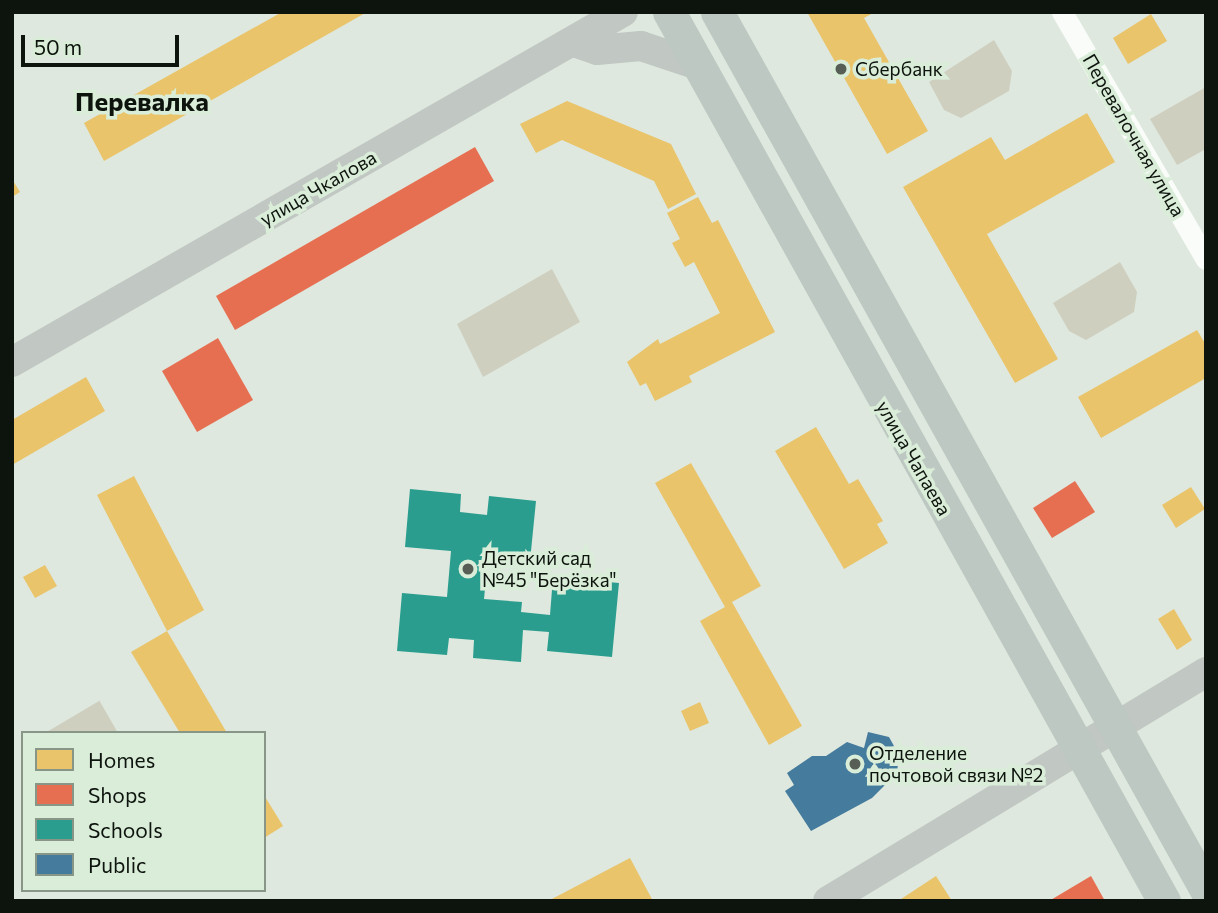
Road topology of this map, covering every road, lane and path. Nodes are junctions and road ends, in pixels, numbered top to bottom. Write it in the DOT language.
graph roads {
  1 [pos="623,12"];
  2 [pos="669,12"];
  3 [pos="717,12"];
  4 [pos="1062,12"];
  5 [pos="574,42"];
  6 [pos="698,65"];
  7 [pos="1206,258"];
  8 [pos="12,362"];
  9 [pos="1206,672"];
  10 [pos="1113,729"];
  11 [pos="1078,750"];
  12 [pos="1206,890"];
  13 [pos="828,901"];
  14 [pos="1164,901"];
  1 -- 5 [label="main road, улица Чкалова"];
  2 -- 6 [label="main road, улица Чапаева"];
  3 -- 10 [label="main road"];
  4 -- 7 [label="street, Перевалочная улица"];
  5 -- 6 [label="main road"];
  5 -- 8 [label="main road, улица Чкалова"];
  6 -- 11 [label="main road, улица Чапаева"];
  9 -- 10 [label="main road"];
  10 -- 11 [label="main road"];
  10 -- 12 [label="main road"];
  11 -- 13 [label="main road"];
  11 -- 14 [label="main road, улица Чапаева"];
}
